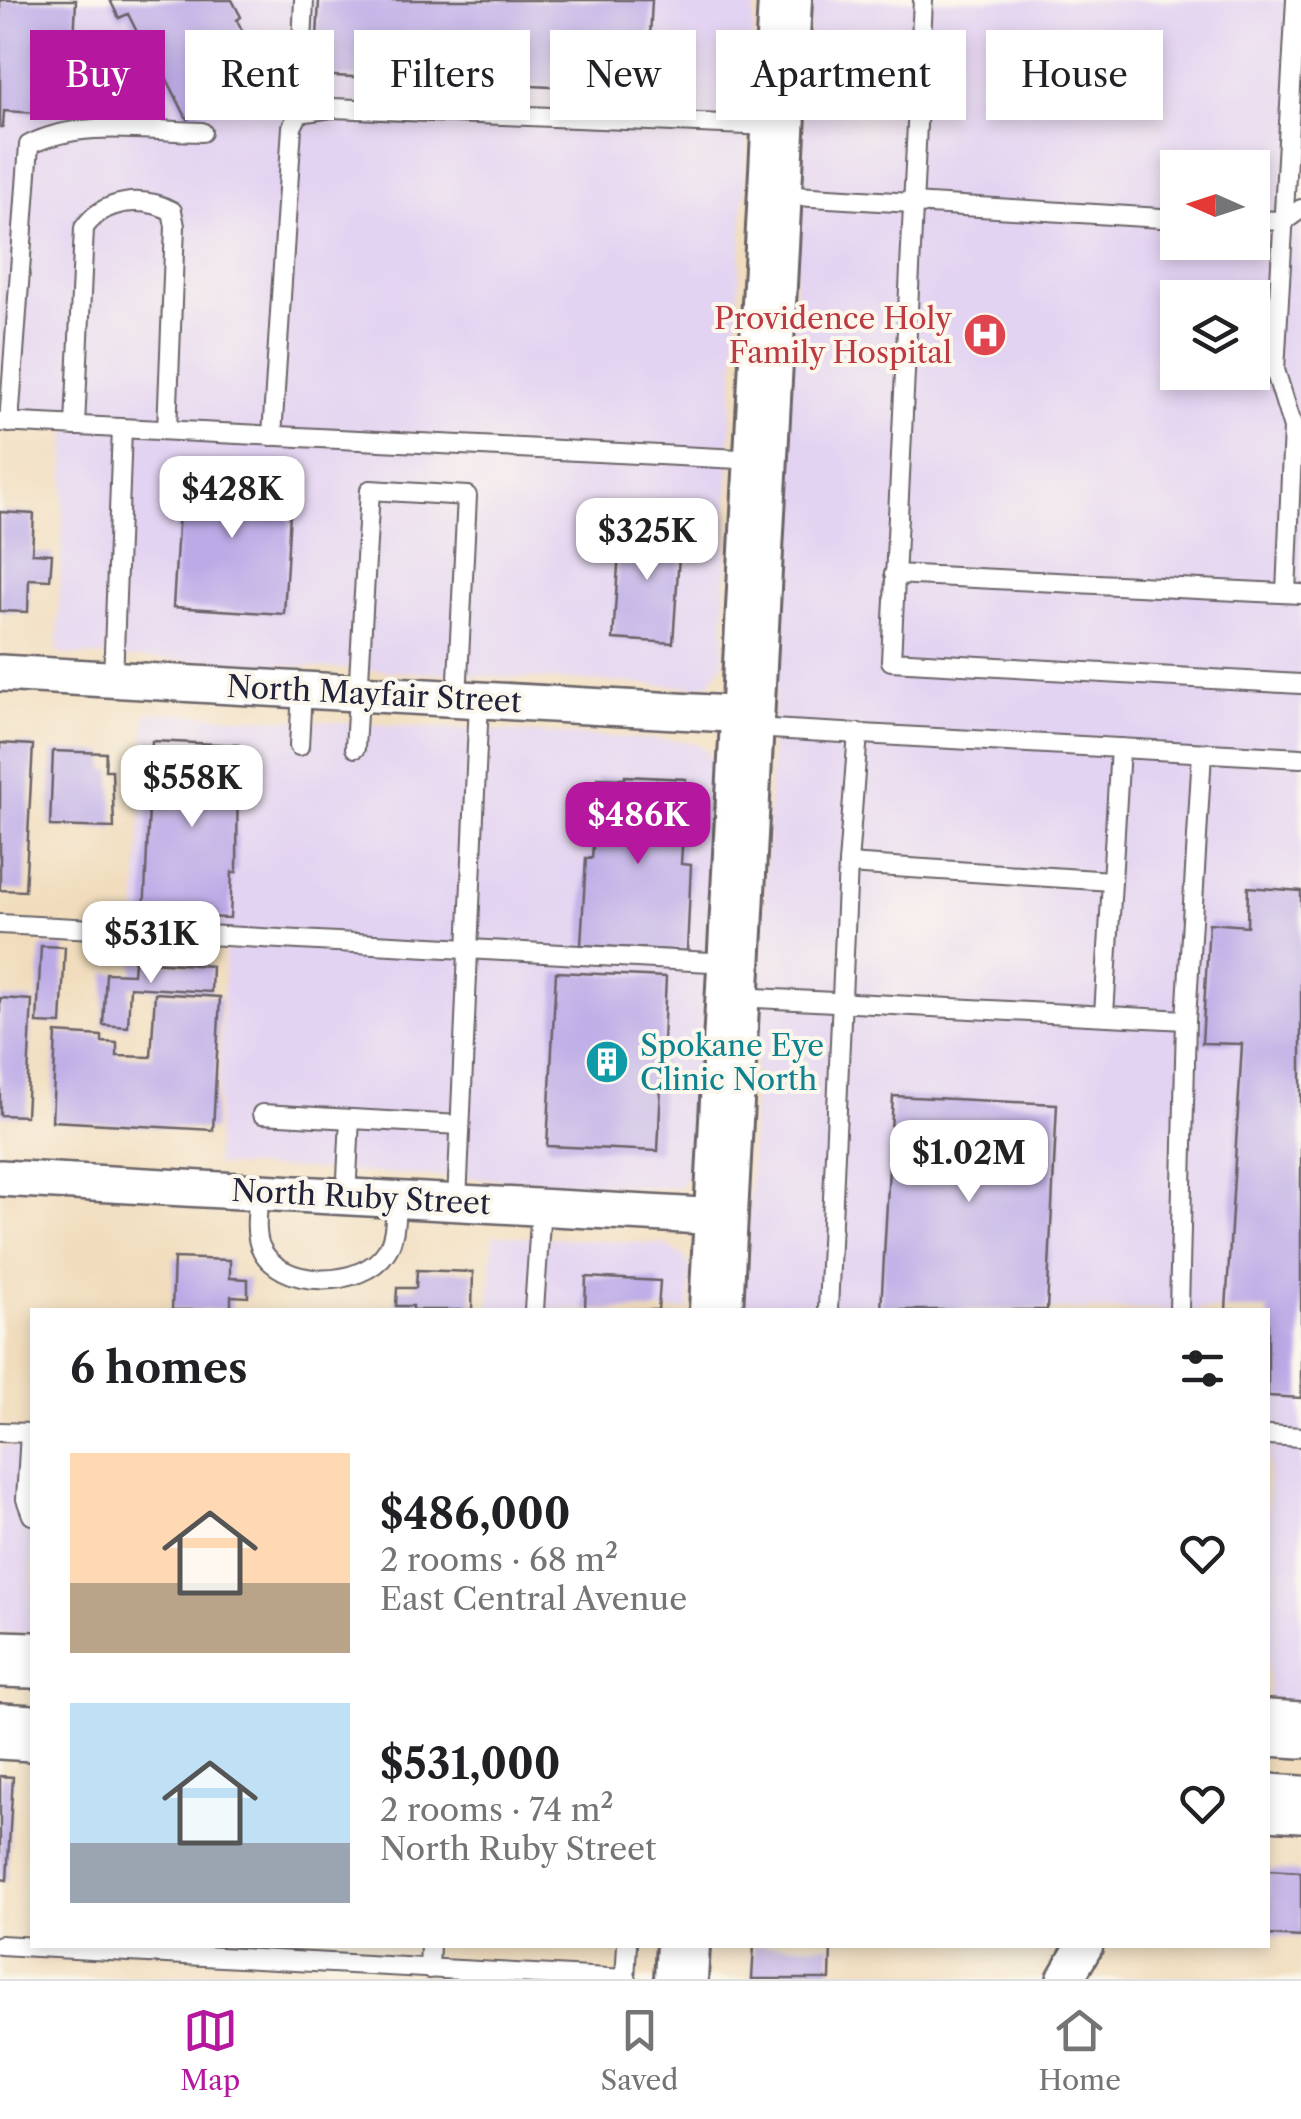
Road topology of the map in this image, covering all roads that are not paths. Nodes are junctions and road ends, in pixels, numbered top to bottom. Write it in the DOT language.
graph roads {
  1 [pos="304,0"];
  2 [pos="784,0"];
  3 [pos="922,0"];
  4 [pos="1296,0"];
  5 [pos="303,30"];
  6 [pos="1298,51"];
  7 [pos="334,108"];
  8 [pos="296,120"];
  9 [pos="778,126"];
  10 [pos="202,132"];
  11 [pos="774,195"];
  12 [pos="912,204"];
  13 [pos="1301,209"];
  14 [pos="1160,217"];
  15 [pos="1270,221"];
  16 [pos="1284,221"];
  17 [pos="4,423"];
  18 [pos="75,426"];
  19 [pos="122,428"];
  20 [pos="167,430"];
  21 [pos="272,436"];
  22 [pos="761,460"];
  23 [pos="894,574"];
  24 [pos="1293,594"];
  25 [pos="0,673"];
  26 [pos="113,680"];
  27 [pos="1301,684"];
  28 [pos="302,690"];
  29 [pos="358,693"];
  30 [pos="468,700"];
  31 [pos="747,721"];
  32 [pos="858,734"];
  33 [pos="299,746"];
  34 [pos="354,748"];
  35 [pos="1120,748"];
  36 [pos="1202,752"];
  37 [pos="1301,758"];
  38 [pos="848,864"];
  39 [pos="1112,880"];
  40 [pos="0,924"];
  41 [pos="467,948"];
  42 [pos="734,980"];
  43 [pos="844,1002"];
  44 [pos="1104,1016"];
  45 [pos="1186,1020"];
  46 [pos="262,1114"];
  47 [pos="350,1119"];
  48 [pos="460,1124"];
  49 [pos="0,1178"];
  50 [pos="259,1192"];
  51 [pos="346,1196"];
  52 [pos="396,1199"];
  53 [pos="457,1202"];
  54 [pos="540,1207"];
  55 [pos="721,1216"];
  56 [pos="534,1308"];
  57 [pos="716,1308"];
  58 [pos="828,1308"];
  59 [pos="1179,1308"];
  60 [pos="0,1432"];
  61 [pos="30,1433"];
  62 [pos="1270,1435"];
  63 [pos="1301,1437"];
  64 [pos="30,1446"];
  65 [pos="30,1509"];
  66 [pos="0,1658"];
  67 [pos="30,1660"];
  68 [pos="1270,1728"];
  69 [pos="1301,1730"];
  70 [pos="0,1732"];
  71 [pos="30,1733"];
  72 [pos="1270,1802"];
  73 [pos="1301,1804"];
  74 [pos="0,1945"];
  75 [pos="30,1946"];
  76 [pos="94,1948"];
  77 [pos="358,1948"];
  78 [pos="430,1948"];
  79 [pos="627,1948"];
  80 [pos="683,1948"];
  81 [pos="1083,1948"];
  82 [pos="357,1966"];
  83 [pos="428,1969"];
  84 [pos="402,1974"];
  85 [pos="492,1976"];
  86 [pos="626,1979"];
  87 [pos="681,1979"];
  88 [pos="1065,1979"];
  1 -- 5 [label="lane"];
  2 -- 9 [label="street"];
  3 -- 12 [label="lane"];
  4 -- 6 [label="lane"];
  6 -- 16 [label="lane"];
  7 -- 9 [label="lane"];
  8 -- 21 [label="lane"];
  9 -- 11 [label="street"];
  10 -- 17 [label="lane"];
  11 -- 12 [label="lane"];
  11 -- 22 [label="street"];
  12 -- 14 [label="lane"];
  12 -- 23 [label="lane"];
  13 -- 16 [label="lane"];
  15 -- 16 [label="lane"];
  16 -- 24 [label="lane"];
  17 -- 18 [label="lane"];
  18 -- 19 [label="lane"];
  18 -- 20 [label="lane"];
  19 -- 20 [label="lane"];
  19 -- 26 [label="lane"];
  20 -- 21 [label="lane"];
  21 -- 22 [label="lane"];
  22 -- 31 [label="street"];
  23 -- 24 [label="lane"];
  23 -- 27 [label="lane"];
  25 -- 26 [label="street, North Mayfair Street"];
  26 -- 28 [label="street, North Mayfair Street"];
  28 -- 29 [label="street, North Mayfair Street"];
  28 -- 33 [label="lane"];
  29 -- 30 [label="street, North Mayfair Street"];
  29 -- 30 [label="lane"];
  29 -- 34 [label="lane"];
  30 -- 31 [label="street, North Mayfair Street"];
  30 -- 41 [label="lane"];
  31 -- 32 [label="lane"];
  31 -- 42 [label="street"];
  32 -- 35 [label="lane"];
  32 -- 38 [label="lane"];
  35 -- 36 [label="lane"];
  35 -- 39 [label="lane"];
  36 -- 37 [label="lane"];
  36 -- 45 [label="lane"];
  38 -- 39 [label="lane"];
  38 -- 43 [label="lane"];
  39 -- 44 [label="lane"];
  40 -- 41 [label="lane"];
  41 -- 42 [label="lane"];
  41 -- 48 [label="lane"];
  42 -- 43 [label="lane"];
  42 -- 55 [label="street"];
  43 -- 44 [label="lane"];
  43 -- 58 [label="lane"];
  44 -- 45 [label="lane"];
  45 -- 59 [label="lane"];
  46 -- 47 [label="lane"];
  47 -- 48 [label="lane"];
  47 -- 51 [label="lane"];
  48 -- 53 [label="lane"];
  49 -- 50 [label="street, North Ruby Street"];
  50 -- 51 [label="street, North Ruby Street"];
  50 -- 52 [label="lane"];
  51 -- 52 [label="street, North Ruby Street"];
  52 -- 53 [label="street, North Ruby Street"];
  53 -- 54 [label="street, North Ruby Street"];
  54 -- 55 [label="street, North Ruby Street"];
  54 -- 56 [label="lane"];
  55 -- 57 [label="street"];
  60 -- 61 [label="lane"];
  62 -- 63 [label="lane"];
  64 -- 65 [label="lane"];
  66 -- 67 [label="main road"];
  68 -- 69 [label="main road"];
  70 -- 71 [label="main road"];
  72 -- 73 [label="main road"];
  74 -- 75 [label="lane"];
  76 -- 82 [label="lane"];
  77 -- 82 [label="lane"];
  78 -- 83 [label="lane"];
  79 -- 86 [label="lane"];
  80 -- 87 [label="street"];
  81 -- 88 [label="street"];
  82 -- 84 [label="lane"];
  83 -- 84 [label="lane"];
  83 -- 85 [label="lane"];
  85 -- 86 [label="lane"];
}
